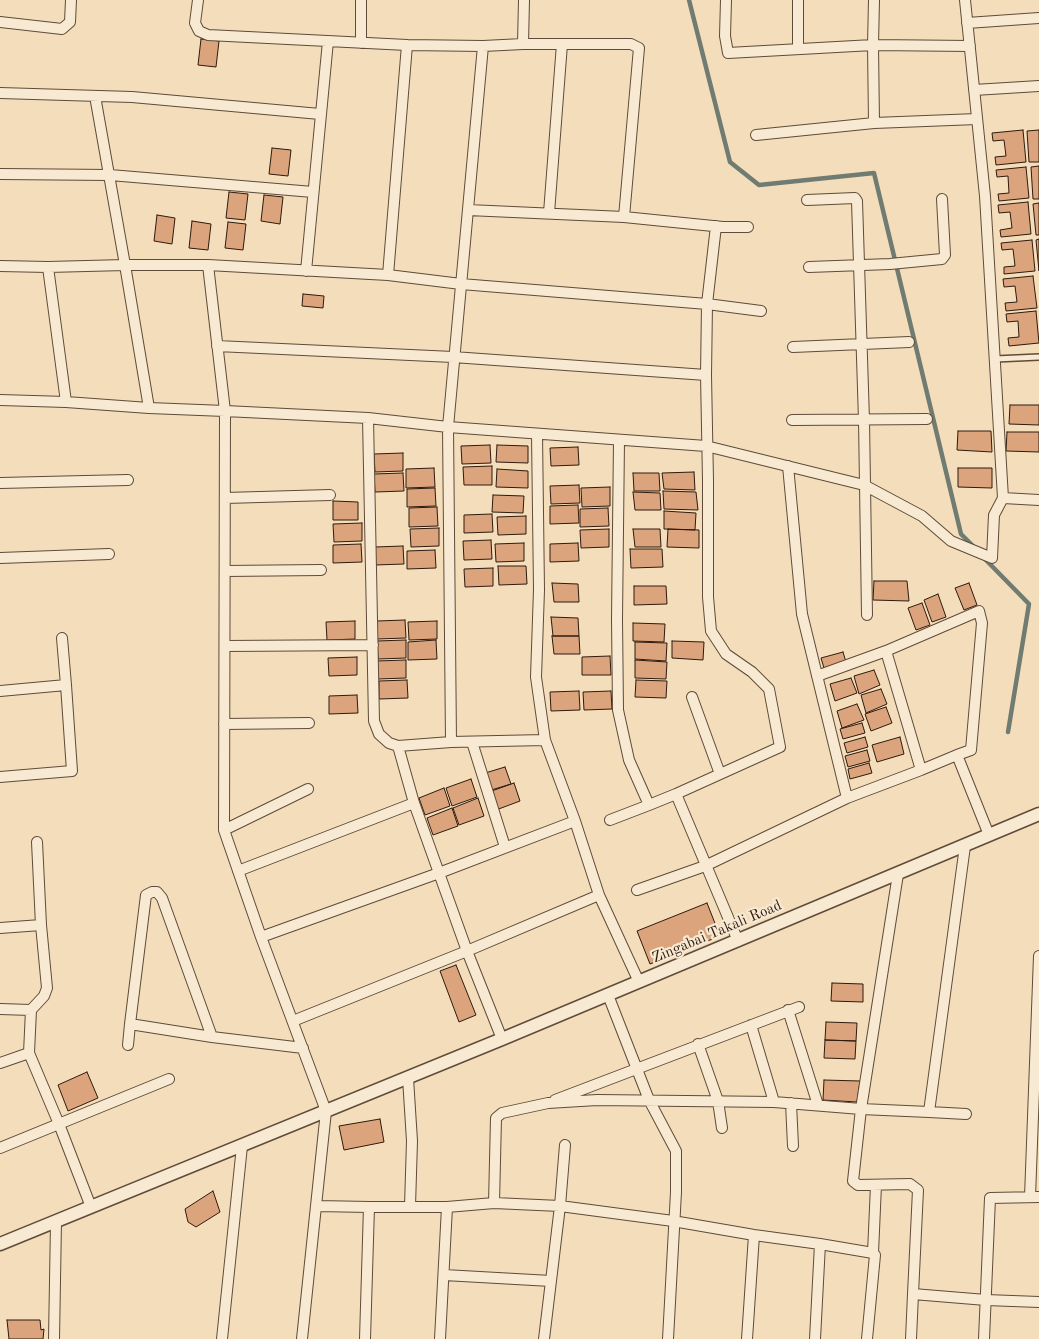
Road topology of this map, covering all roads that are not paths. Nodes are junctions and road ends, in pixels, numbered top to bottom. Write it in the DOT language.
graph roads {
  1 [pos="71,0"];
  2 [pos="198,0"];
  3 [pos="361,0"];
  4 [pos="524,0"];
  5 [pos="726,0"];
  6 [pos="798,0"];
  7 [pos="874,0"];
  8 [pos="965,0"];
  9 [pos="1039,18"];
  10 [pos="0,22"];
  11 [pos="967,23"];
  12 [pos="328,41"];
  13 [pos="361,43"];
  14 [pos="523,44"];
  15 [pos="562,44"];
  16 [pos="407,45"];
  17 [pos="873,45"];
  18 [pos="483,46"];
  19 [pos="970,46"];
  20 [pos="798,49"];
  21 [pos="1039,86"];
  22 [pos="974,90"];
  23 [pos="0,93"];
  24 [pos="95,96"];
  25 [pos="320,114"];
  26 [pos="977,119"];
  27 [pos="874,123"];
  28 [pos="756,135"];
  29 [pos="0,174"];
  30 [pos="110,175"];
  31 [pos="313,192"];
  32 [pos="942,199"];
  33 [pos="807,200"];
  34 [pos="468,210"];
  35 [pos="549,213"];
  36 [pos="624,217"];
  37 [pos="716,226"];
  38 [pos="748,227"];
  39 [pos="125,265"];
  40 [pos="208,265"];
  41 [pos="0,266"];
  42 [pos="48,266"];
  43 [pos="859,266"];
  44 [pos="809,267"];
  45 [pos="306,271"];
  46 [pos="388,275"];
  47 [pos="461,284"];
  48 [pos="707,304"];
  49 [pos="761,311"];
  50 [pos="909,342"];
  51 [pos="861,344"];
  52 [pos="218,346"];
  53 [pos="794,347"];
  54 [pos="454,357"];
  55 [pos="1039,357"];
  56 [pos="994,359"];
  57 [pos="706,375"];
  58 [pos="0,400"];
  59 [pos="66,402"];
  60 [pos="149,408"];
  61 [pos="225,412"];
  62 [pos="368,418"];
  63 [pos="927,419"];
  64 [pos="792,420"];
  65 [pos="864,420"];
  66 [pos="448,427"];
  67 [pos="537,434"];
  68 [pos="619,440"];
  69 [pos="706,446"];
  70 [pos="788,466"];
  71 [pos="128,480"];
  72 [pos="0,483"];
  73 [pos="864,485"];
  74 [pos="330,496"];
  75 [pos="225,498"];
  76 [pos="1004,498"];
  77 [pos="1039,500"];
  78 [pos="109,554"];
  79 [pos="0,558"];
  80 [pos="320,570"];
  81 [pos="225,571"];
  82 [pos="867,615"];
  83 [pos="62,638"];
  84 [pos="373,645"];
  85 [pos="225,646"];
  86 [pos="886,651"];
  87 [pos="817,676"];
  88 [pos="66,685"];
  89 [pos="0,691"];
  90 [pos="692,697"];
  91 [pos="308,723"];
  92 [pos="224,724"];
  93 [pos="545,740"];
  94 [pos="451,742"];
  95 [pos="472,742"];
  96 [pos="398,746"];
  97 [pos="957,755"];
  98 [pos="921,770"];
  99 [pos="720,774"];
  100 [pos="0,777"];
  101 [pos="308,789"];
  102 [pos="676,794"];
  103 [pos="847,798"];
  104 [pos="414,803"];
  105 [pos="649,804"];
  106 [pos="1039,814"];
  107 [pos="610,820"];
  108 [pos="575,821"];
  109 [pos="224,830"];
  110 [pos="988,835"];
  111 [pos="37,842"];
  112 [pos="965,846"];
  113 [pos="505,848"];
  114 [pos="706,866"];
  115 [pos="238,871"];
  116 [pos="439,873"];
  117 [pos="898,874"];
  118 [pos="636,890"];
  119 [pos="599,896"];
  120 [pos="41,924"];
  121 [pos="0,928"];
  122 [pos="261,937"];
  123 [pos="738,941"];
  124 [pos="467,951"];
  125 [pos="1039,956"];
  126 [pos="1039,973"];
  127 [pos="639,982"];
  128 [pos="608,995"];
  129 [pos="799,1007"];
  130 [pos="0,1009"];
  131 [pos="31,1010"];
  132 [pos="788,1010"];
  133 [pos="292,1021"];
  134 [pos="130,1024"];
  135 [pos="750,1025"];
  136 [pos="212,1037"];
  137 [pos="502,1039"];
  138 [pos="1037,1042"];
  139 [pos="698,1044"];
  140 [pos="128,1045"];
  141 [pos="303,1048"];
  142 [pos="29,1052"];
  143 [pos="0,1063"];
  144 [pos="636,1068"];
  145 [pos="408,1078"];
  146 [pos="169,1079"];
  147 [pos="649,1100"];
  148 [pos="718,1100"];
  149 [pos="1037,1100"];
  150 [pos="774,1102"];
  151 [pos="548,1103"];
  152 [pos="791,1103"];
  153 [pos="818,1105"];
  154 [pos="861,1109"];
  155 [pos="326,1111"];
  156 [pos="929,1112"];
  157 [pos="966,1114"];
  158 [pos="59,1124"];
  159 [pos="722,1128"];
  160 [pos="565,1144"];
  161 [pos="242,1146"];
  162 [pos="793,1146"];
  163 [pos="0,1148"];
  164 [pos="876,1185"];
  165 [pos="1035,1197"];
  166 [pos="494,1203"];
  167 [pos="317,1206"];
  168 [pos="410,1206"];
  169 [pos="560,1206"];
  170 [pos="369,1207"];
  171 [pos="447,1207"];
  172 [pos="91,1208"];
  173 [pos="674,1221"];
  174 [pos="56,1222"];
  175 [pos="754,1235"];
  176 [pos="0,1244"];
  177 [pos="820,1244"];
  178 [pos="873,1252"];
  179 [pos="444,1275"];
  180 [pos="551,1281"];
  181 [pos="913,1294"];
  182 [pos="986,1300"];
  183 [pos="1039,1302"];
  184 [pos="54,1339"];
  185 [pos="222,1339"];
  186 [pos="302,1339"];
  187 [pos="365,1339"];
  188 [pos="440,1339"];
  189 [pos="544,1339"];
  190 [pos="668,1339"];
  191 [pos="747,1339"];
  192 [pos="815,1339"];
  193 [pos="867,1339"];
  194 [pos="911,1339"];
  195 [pos="984,1339"];
  1 -- 10 [label="street"];
  2 -- 12 [label="street"];
  3 -- 13 [label="street"];
  4 -- 14 [label="street"];
  5 -- 20 [label="street"];
  6 -- 20 [label="street"];
  7 -- 17 [label="street"];
  8 -- 11 [label="street"];
  9 -- 11 [label="street"];
  11 -- 19 [label="street"];
  12 -- 13 [label="street"];
  12 -- 25 [label="street"];
  13 -- 16 [label="street"];
  14 -- 15 [label="street"];
  14 -- 18 [label="street"];
  15 -- 35 [label="street"];
  15 -- 36 [label="street"];
  16 -- 18 [label="street"];
  16 -- 46 [label="street"];
  17 -- 19 [label="street"];
  17 -- 20 [label="street"];
  17 -- 27 [label="street"];
  18 -- 34 [label="street"];
  19 -- 22 [label="street"];
  21 -- 22 [label="street"];
  22 -- 26 [label="street"];
  23 -- 24 [label="street"];
  24 -- 25 [label="street"];
  24 -- 30 [label="street"];
  25 -- 31 [label="street"];
  26 -- 27 [label="street"];
  26 -- 56 [label="street"];
  27 -- 28 [label="street"];
  29 -- 30 [label="street"];
  30 -- 31 [label="street"];
  30 -- 39 [label="street"];
  31 -- 45 [label="street"];
  32 -- 43 [label="street"];
  33 -- 43 [label="street"];
  34 -- 35 [label="street"];
  34 -- 47 [label="street"];
  35 -- 36 [label="street"];
  36 -- 37 [label="street"];
  37 -- 38 [label="street"];
  37 -- 48 [label="street"];
  39 -- 40 [label="street"];
  39 -- 42 [label="street"];
  39 -- 60 [label="street"];
  40 -- 45 [label="street"];
  40 -- 52 [label="street"];
  41 -- 42 [label="street"];
  42 -- 59 [label="street"];
  43 -- 44 [label="street"];
  43 -- 51 [label="street"];
  45 -- 46 [label="street"];
  46 -- 47 [label="street"];
  47 -- 48 [label="street"];
  47 -- 54 [label="street"];
  48 -- 49 [label="street"];
  48 -- 57 [label="street"];
  50 -- 51 [label="street"];
  51 -- 53 [label="street"];
  51 -- 65 [label="street"];
  52 -- 54 [label="street"];
  52 -- 61 [label="street"];
  54 -- 57 [label="street"];
  54 -- 66 [label="street"];
  55 -- 56 [label="lane"];
  56 -- 76 [label="street"];
  57 -- 69 [label="street"];
  58 -- 59 [label="street"];
  59 -- 60 [label="street"];
  60 -- 61 [label="street"];
  61 -- 62 [label="street"];
  61 -- 75 [label="street"];
  62 -- 66 [label="street"];
  62 -- 84 [label="street"];
  63 -- 65 [label="street"];
  64 -- 65 [label="street"];
  65 -- 73 [label="street"];
  66 -- 67 [label="street"];
  66 -- 94 [label="street"];
  67 -- 68 [label="street"];
  67 -- 93 [label="street"];
  68 -- 69 [label="street"];
  68 -- 105 [label="street"];
  69 -- 70 [label="street"];
  69 -- 99 [label="street"];
  70 -- 73 [label="street"];
  70 -- 87 [label="street"];
  71 -- 72 [label="street"];
  73 -- 76 [label="street"];
  73 -- 82 [label="street"];
  74 -- 75 [label="street"];
  75 -- 81 [label="street"];
  76 -- 77 [label="street"];
  78 -- 79 [label="street"];
  80 -- 81 [label="street"];
  81 -- 85 [label="street"];
  83 -- 88 [label="street"];
  84 -- 85 [label="street"];
  84 -- 96 [label="street"];
  85 -- 92 [label="street"];
  86 -- 87 [label="street"];
  86 -- 97 [label="street"];
  86 -- 98 [label="street"];
  87 -- 103 [label="street"];
  88 -- 89 [label="street"];
  88 -- 100 [label="street"];
  90 -- 99 [label="street"];
  91 -- 92 [label="street"];
  92 -- 109 [label="street"];
  93 -- 95 [label="street"];
  93 -- 108 [label="street"];
  94 -- 95 [label="street"];
  94 -- 96 [label="street"];
  95 -- 113 [label="street"];
  96 -- 104 [label="street"];
  97 -- 98 [label="street"];
  97 -- 110 [label="street"];
  98 -- 103 [label="street"];
  99 -- 102 [label="street"];
  101 -- 109 [label="street"];
  102 -- 105 [label="street"];
  102 -- 114 [label="street"];
  103 -- 114 [label="street"];
  104 -- 115 [label="street"];
  104 -- 116 [label="street"];
  105 -- 107 [label="street"];
  106 -- 110 [label="street, Zingabai Takali Road"];
  108 -- 113 [label="street"];
  108 -- 119 [label="street"];
  109 -- 115 [label="street"];
  110 -- 112 [label="street, Zingabai Takali Road"];
  111 -- 120 [label="street"];
  112 -- 117 [label="street, Zingabai Takali Road"];
  112 -- 156 [label="street"];
  113 -- 116 [label="street"];
  114 -- 118 [label="street"];
  114 -- 123 [label="street"];
  115 -- 122 [label="street"];
  116 -- 122 [label="street"];
  116 -- 124 [label="street"];
  117 -- 123 [label="street, Zingabai Takali Road"];
  117 -- 154 [label="street"];
  119 -- 124 [label="street"];
  119 -- 127 [label="street"];
  120 -- 121 [label="street"];
  120 -- 131 [label="street"];
  122 -- 133 [label="street"];
  123 -- 127 [label="street, Zingabai Takali Road"];
  124 -- 133 [label="street"];
  124 -- 137 [label="street"];
  125 -- 126 [label="street"];
  126 -- 138 [label="street"];
  127 -- 128 [label="street, Zingabai Takali Road"];
  128 -- 137 [label="street, Zingabai Takali Road"];
  128 -- 144 [label="street"];
  129 -- 132 [label="street"];
  130 -- 131 [label="street"];
  131 -- 142 [label="street"];
  132 -- 135 [label="street"];
  132 -- 153 [label="street"];
  133 -- 141 [label="street"];
  134 -- 136 [label="street"];
  134 -- 136 [label="street"];
  134 -- 140 [label="street"];
  135 -- 139 [label="street"];
  135 -- 150 [label="street"];
  136 -- 141 [label="street"];
  137 -- 145 [label="street, Zingabai Takali Road"];
  138 -- 149 [label="street"];
  139 -- 144 [label="street"];
  139 -- 148 [label="street"];
  141 -- 155 [label="street"];
  142 -- 143 [label="street"];
  142 -- 158 [label="street"];
  144 -- 147 [label="street"];
  144 -- 151 [label="street"];
  145 -- 155 [label="street, Zingabai Takali Road"];
  145 -- 168 [label="street"];
  146 -- 158 [label="street"];
  147 -- 148 [label="street"];
  147 -- 151 [label="street"];
  147 -- 173 [label="street"];
  148 -- 150 [label="street"];
  148 -- 159 [label="street"];
  149 -- 165 [label="street"];
  150 -- 152 [label="street"];
  151 -- 166 [label="street"];
  152 -- 153 [label="street"];
  152 -- 162 [label="street"];
  153 -- 154 [label="street"];
  154 -- 156 [label="street"];
  154 -- 164 [label="street"];
  155 -- 161 [label="street, Zingabai Takali Road"];
  155 -- 167 [label="street"];
  156 -- 157 [label="street"];
  158 -- 163 [label="street"];
  158 -- 172 [label="street"];
  160 -- 169 [label="street"];
  161 -- 172 [label="street, Zingabai Takali Road"];
  161 -- 185 [label="street"];
  164 -- 178 [label="street"];
  164 -- 181 [label="street"];
  165 -- 182 [label="street"];
  166 -- 169 [label="street"];
  166 -- 171 [label="street"];
  167 -- 170 [label="street"];
  167 -- 186 [label="street"];
  168 -- 170 [label="street"];
  168 -- 171 [label="street"];
  169 -- 173 [label="street"];
  169 -- 180 [label="street"];
  170 -- 187 [label="street"];
  171 -- 179 [label="street"];
  172 -- 174 [label="street, Zingabai Takali Road"];
  173 -- 175 [label="street"];
  173 -- 190 [label="street"];
  174 -- 176 [label="street, Zingabai Takali Road"];
  174 -- 184 [label="street"];
  175 -- 177 [label="street"];
  175 -- 191 [label="street"];
  177 -- 178 [label="street"];
  177 -- 192 [label="street"];
  178 -- 193 [label="street"];
  179 -- 180 [label="street"];
  179 -- 188 [label="street"];
  180 -- 189 [label="street"];
  181 -- 182 [label="street"];
  181 -- 194 [label="street"];
  182 -- 183 [label="street"];
  182 -- 195 [label="street"];
}
